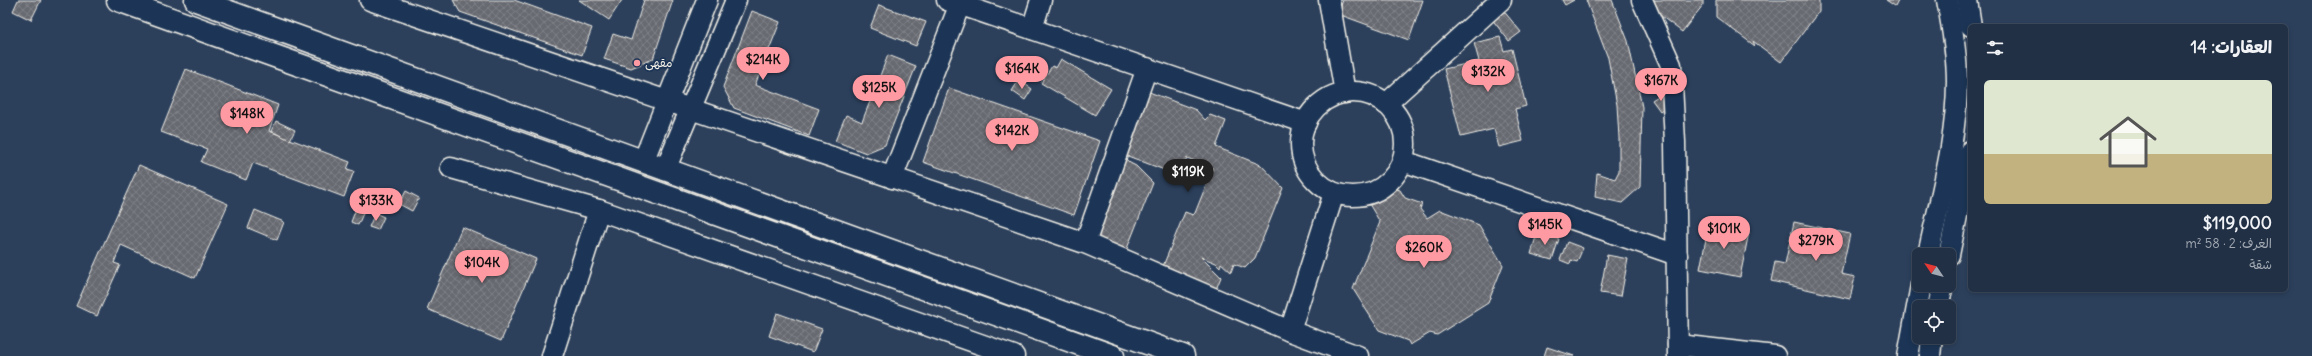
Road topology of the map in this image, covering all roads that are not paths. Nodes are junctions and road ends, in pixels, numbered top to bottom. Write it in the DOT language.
graph roads {
  1 [pos="118,0"];
  2 [pos="196,0"];
  3 [pos="370,0"];
  4 [pos="707,0"];
  5 [pos="736,0"];
  6 [pos="1041,0"];
  7 [pos="1329,0"];
  8 [pos="1501,0"];
  9 [pos="1642,0"];
  10 [pos="1947,0"];
  11 [pos="1967,0"];
  12 [pos="954,2"];
  13 [pos="409,6"];
  14 [pos="1971,24"];
  15 [pos="1032,29"];
  16 [pos="1147,68"];
  17 [pos="1345,93"];
  18 [pos="667,101"];
  19 [pos="1386,104"];
  20 [pos="690,109"];
  21 [pos="1306,123"];
  22 [pos="1403,161"];
  23 [pos="1968,161"];
  24 [pos="643,162"];
  25 [pos="452,168"];
  26 [pos="666,170"];
  27 [pos="892,178"];
  28 [pos="1334,193"];
  29 [pos="599,210"];
  30 [pos="1085,243"];
  31 [pos="1929,248"];
  32 [pos="1950,248"];
  33 [pos="1677,255"];
  34 [pos="1920,292"];
  35 [pos="1290,331"];
  36 [pos="1931,344"];
  37 [pos="1678,350"];
  38 [pos="552,356"];
  39 [pos="1014,356"];
  40 [pos="1114,356"];
  41 [pos="1183,356"];
  42 [pos="1358,356"];
  43 [pos="1775,356"];
  44 [pos="1908,356"];
  45 [pos="1930,356"];
  1 -- 40 [label="main road"];
  2 -- 24 [label="main road"];
  3 -- 13 [label="street"];
  4 -- 18 [label="street"];
  5 -- 20 [label="street"];
  6 -- 15 [label="street"];
  7 -- 17 [label="street"];
  8 -- 19 [label="street"];
  9 -- 33 [label="street"];
  10 -- 31 [label="street"];
  11 -- 14 [label="street"];
  12 -- 15 [label="street"];
  12 -- 27 [label="street"];
  13 -- 18 [label="street"];
  15 -- 16 [label="street"];
  16 -- 21 [label="street"];
  16 -- 30 [label="street"];
  17 -- 19 [label="street"];
  17 -- 21 [label="street"];
  18 -- 20 [label="street"];
  18 -- 24 [label="street"];
  19 -- 22 [label="street"];
  20 -- 26 [label="street"];
  20 -- 27 [label="street"];
  21 -- 28 [label="street"];
  22 -- 28 [label="street"];
  22 -- 33 [label="street"];
  23 -- 32 [label="street"];
  24 -- 26 [label="main road"];
  25 -- 29 [label="street"];
  26 -- 41 [label="main road"];
  27 -- 30 [label="street"];
  28 -- 35 [label="street"];
  29 -- 38 [label="street"];
  29 -- 39 [label="street"];
  30 -- 35 [label="street"];
  33 -- 37 [label="street"];
  34 -- 44 [label="street"];
  35 -- 42 [label="street"];
  36 -- 45 [label="street"];
  37 -- 43 [label="street"];
}
